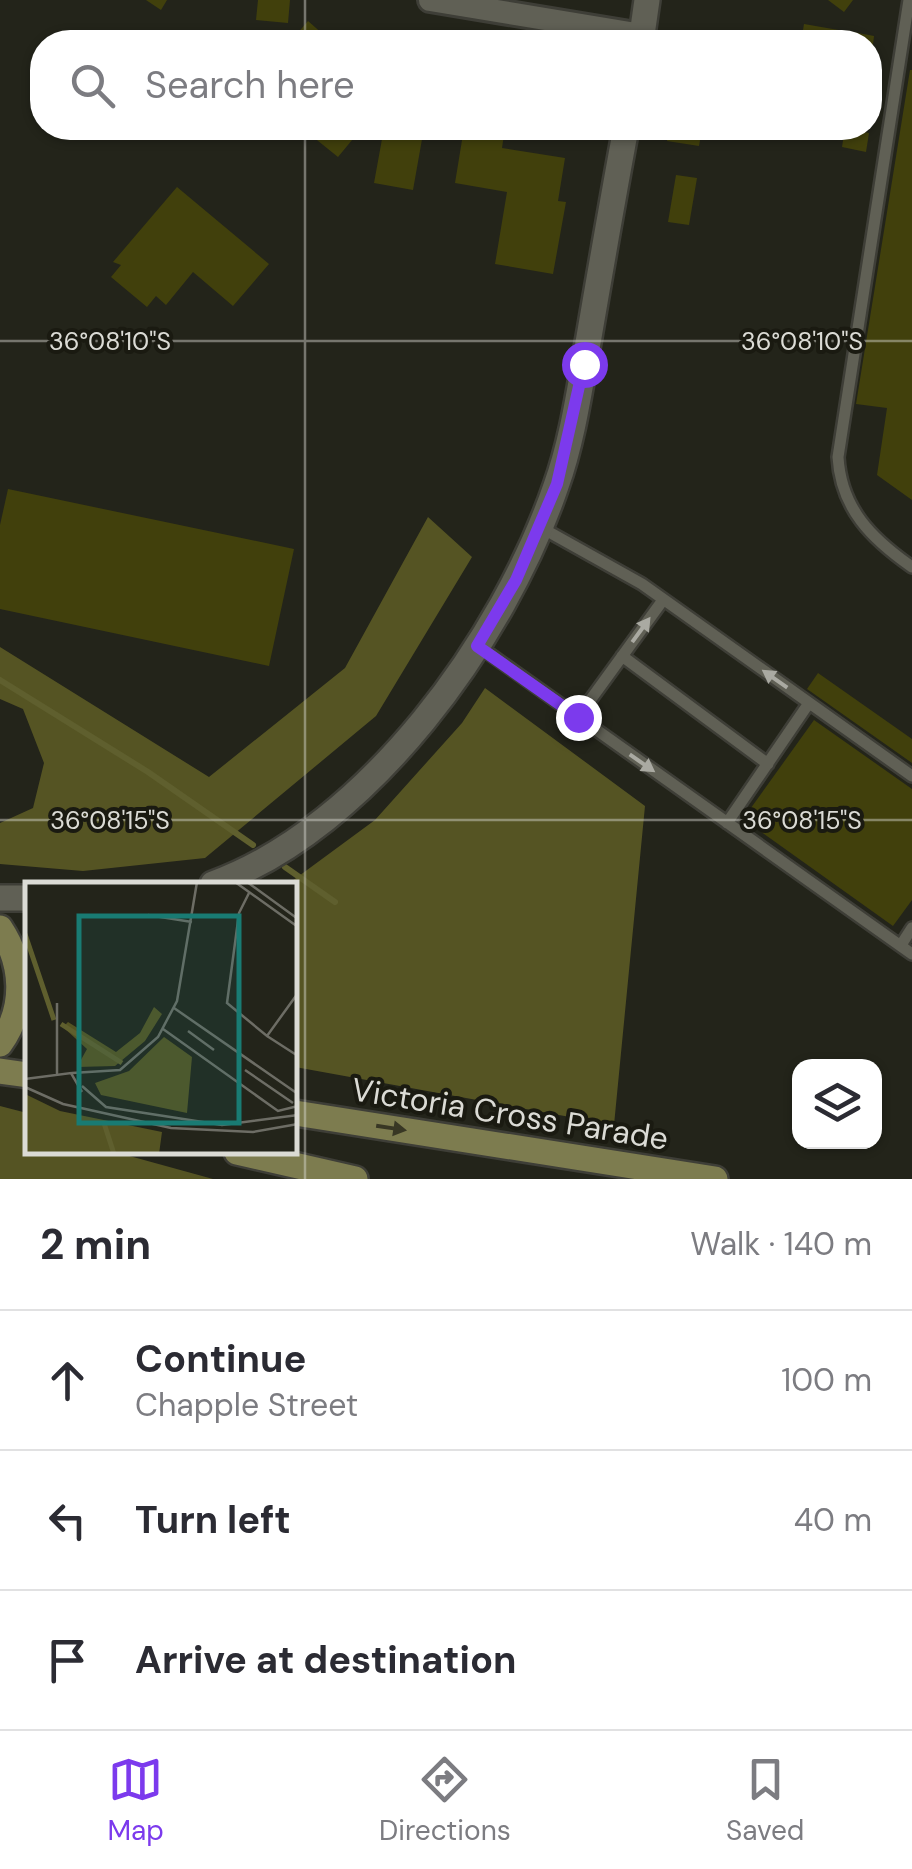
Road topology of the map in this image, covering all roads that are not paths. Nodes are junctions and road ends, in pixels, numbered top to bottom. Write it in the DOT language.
graph roads {
  1 [pos="430,0"];
  2 [pos="647,0"];
  3 [pos="909,0"];
  4 [pos="592,30"];
  5 [pos="642,30"];
  6 [pos="624,140"];
  7 [pos="540,528"];
  8 [pos="912,567"];
  9 [pos="663,600"];
  10 [pos="477,646"];
  11 [pos="622,656"];
  12 [pos="809,703"];
  13 [pos="578,717"];
  14 [pos="768,764"];
  15 [pos="912,776"];
  16 [pos="728,823"];
  17 [pos="218,882"];
  18 [pos="0,928"];
  19 [pos="912,928"];
  20 [pos="900,946"];
  21 [pos="912,954"];
  22 [pos="21,958"];
  23 [pos="0,1044"];
  24 [pos="0,1071"];
  25 [pos="25,1075"];
  26 [pos="298,1112"];
  27 [pos="246,1154"];
  28 [pos="355,1179"];
  29 [pos="715,1179"];
  1 -- 4 [label="street"];
  2 -- 5 [label="street"];
  3 -- 8 [label="lane"];
  6 -- 7 [label="street"];
  7 -- 9 [label="lane"];
  7 -- 10 [label="street"];
  11 -- 9 [label="lane, one-way"];
  12 -- 9 [label="lane, one-way"];
  10 -- 13 [label="lane"];
  10 -- 17 [label="street"];
  11 -- 13 [label="lane"];
  11 -- 14 [label="lane"];
  12 -- 14 [label="lane"];
  12 -- 15 [label="lane"];
  13 -- 16 [label="lane, one-way"];
  14 -- 16 [label="lane"];
  16 -- 20 [label="lane"];
  18 -- 22 [label="main road"];
  19 -- 20 [label="lane"];
  20 -- 21 [label="lane"];
  22 -- 23 [label="main road"];
  24 -- 25 [label="main road"];
  26 -- 29 [label="main road, Victoria Cross Parade, one-way"];
  27 -- 28 [label="main road"];
}
